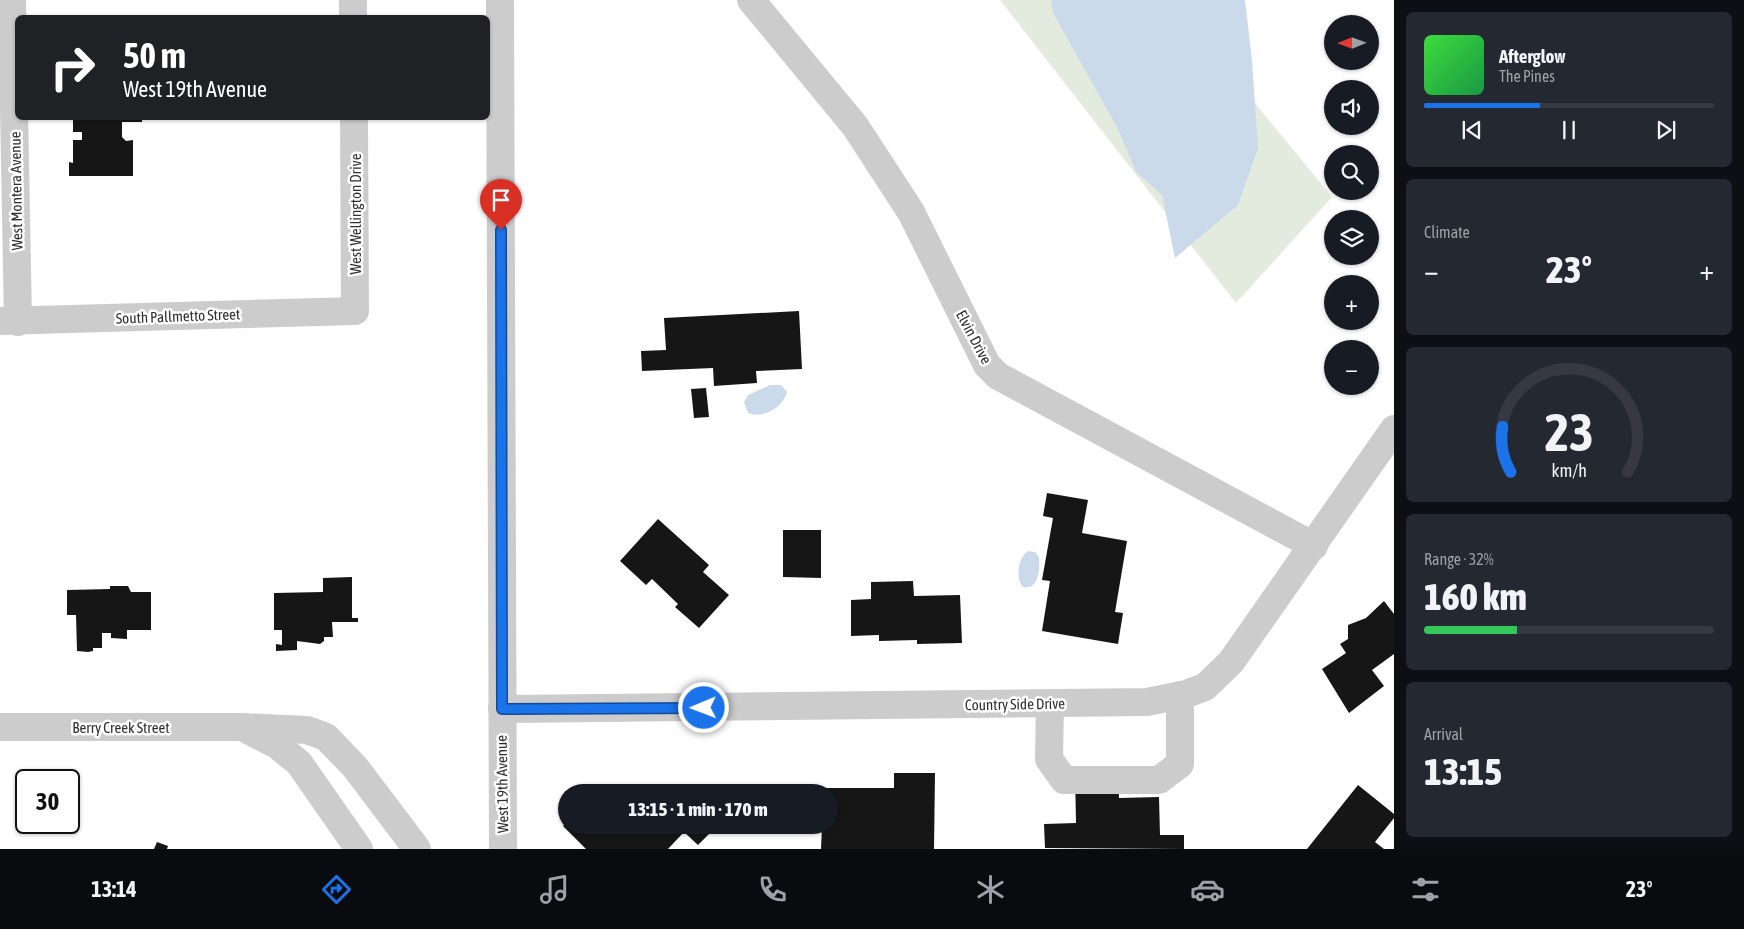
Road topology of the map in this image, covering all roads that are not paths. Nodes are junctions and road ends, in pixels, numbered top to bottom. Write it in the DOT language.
graph roads {
  1 [pos="12,0"];
  2 [pos="353,0"];
  3 [pos="500,0"];
  4 [pos="751,0"];
  5 [pos="353,15"];
  6 [pos="354,120"];
  7 [pos="355,311"];
  8 [pos="9,321"];
  9 [pos="1394,429"];
  10 [pos="1314,546"];
  11 [pos="1180,695"];
  12 [pos="1050,703"];
  13 [pos="502,709"];
  14 [pos="0,727"];
  15 [pos="242,727"];
  16 [pos="359,849"];
  17 [pos="417,849"];
  18 [pos="503,849"];
  1 -- 8 [label="street, West Montera Avenue"];
  2 -- 5 [label="street"];
  3 -- 13 [label="street, West 19th Avenue"];
  4 -- 10 [label="street, Elvin Drive"];
  6 -- 7 [label="street, West Wellington Drive"];
  7 -- 8 [label="street, South Pallmetto Street"];
  9 -- 10 [label="street, Country Side Drive"];
  10 -- 11 [label="street, Country Side Drive"];
  11 -- 12 [label="street, Country Side Drive"];
  11 -- 12 [label="street"];
  12 -- 13 [label="street, Country Side Drive"];
  13 -- 18 [label="street, West 19th Avenue"];
  14 -- 15 [label="street, Berry Creek Street"];
  15 -- 16 [label="street, Berry Creek Street"];
  15 -- 17 [label="street, Berry Creek Street"];
}
